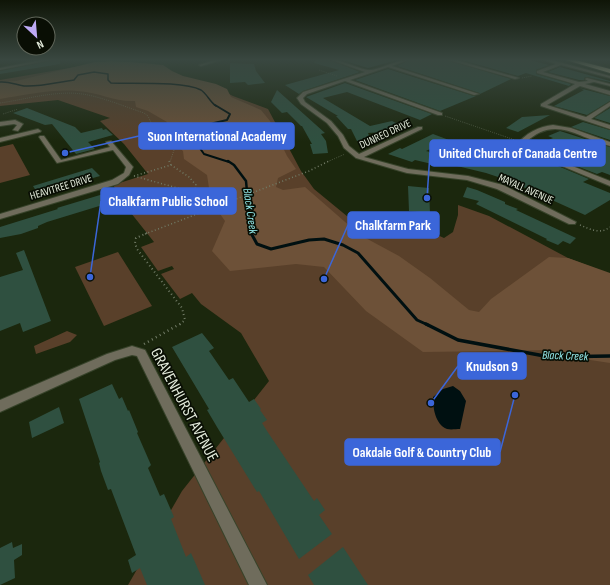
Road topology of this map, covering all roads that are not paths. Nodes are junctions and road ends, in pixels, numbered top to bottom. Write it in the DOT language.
graph roads {
  1 [pos="325,87"];
  2 [pos="367,87"];
  3 [pos="455,87"];
  4 [pos="573,87"];
  5 [pos="590,87"];
  6 [pos="610,93"];
  7 [pos="476,94"];
  8 [pos="610,104"];
  9 [pos="440,114"];
  10 [pos="588,119"];
  11 [pos="0,124"];
  12 [pos="610,127"];
  13 [pos="420,128"];
  14 [pos="8,130"];
  15 [pos="38,131"];
  16 [pos="25,134"];
  17 [pos="42,137"];
  18 [pos="0,140"];
  19 [pos="109,142"];
  20 [pos="610,144"];
  21 [pos="114,148"];
  22 [pos="358,157"];
  23 [pos="610,184"];
  24 [pos="0,216"];
  25 [pos="572,222"];
  26 [pos="0,406"];
  27 [pos="258,585"];
  1 -- 22 [label="street, MAYALL AVENUE"];
  2 -- 9 [label="street"];
  3 -- 7 [label="street"];
  4 -- 10 [label="street"];
  5 -- 6 [label="street"];
  8 -- 10 [label="street"];
  10 -- 12 [label="street"];
  11 -- 14 [label="street"];
  13 -- 22 [label="street, DUNREO DRIVE"];
  14 -- 16 [label="street"];
  15 -- 16 [label="street"];
  16 -- 18 [label="street"];
  17 -- 21 [label="street"];
  19 -- 21 [label="street"];
  20 -- 23 [label="street"];
  21 -- 24 [label="street, HEAVITREE DRIVE"];
  22 -- 25 [label="street, MAYALL AVENUE"];
  26 -- 27 [label="street, GRAVENHURST AVENUE"];
}
